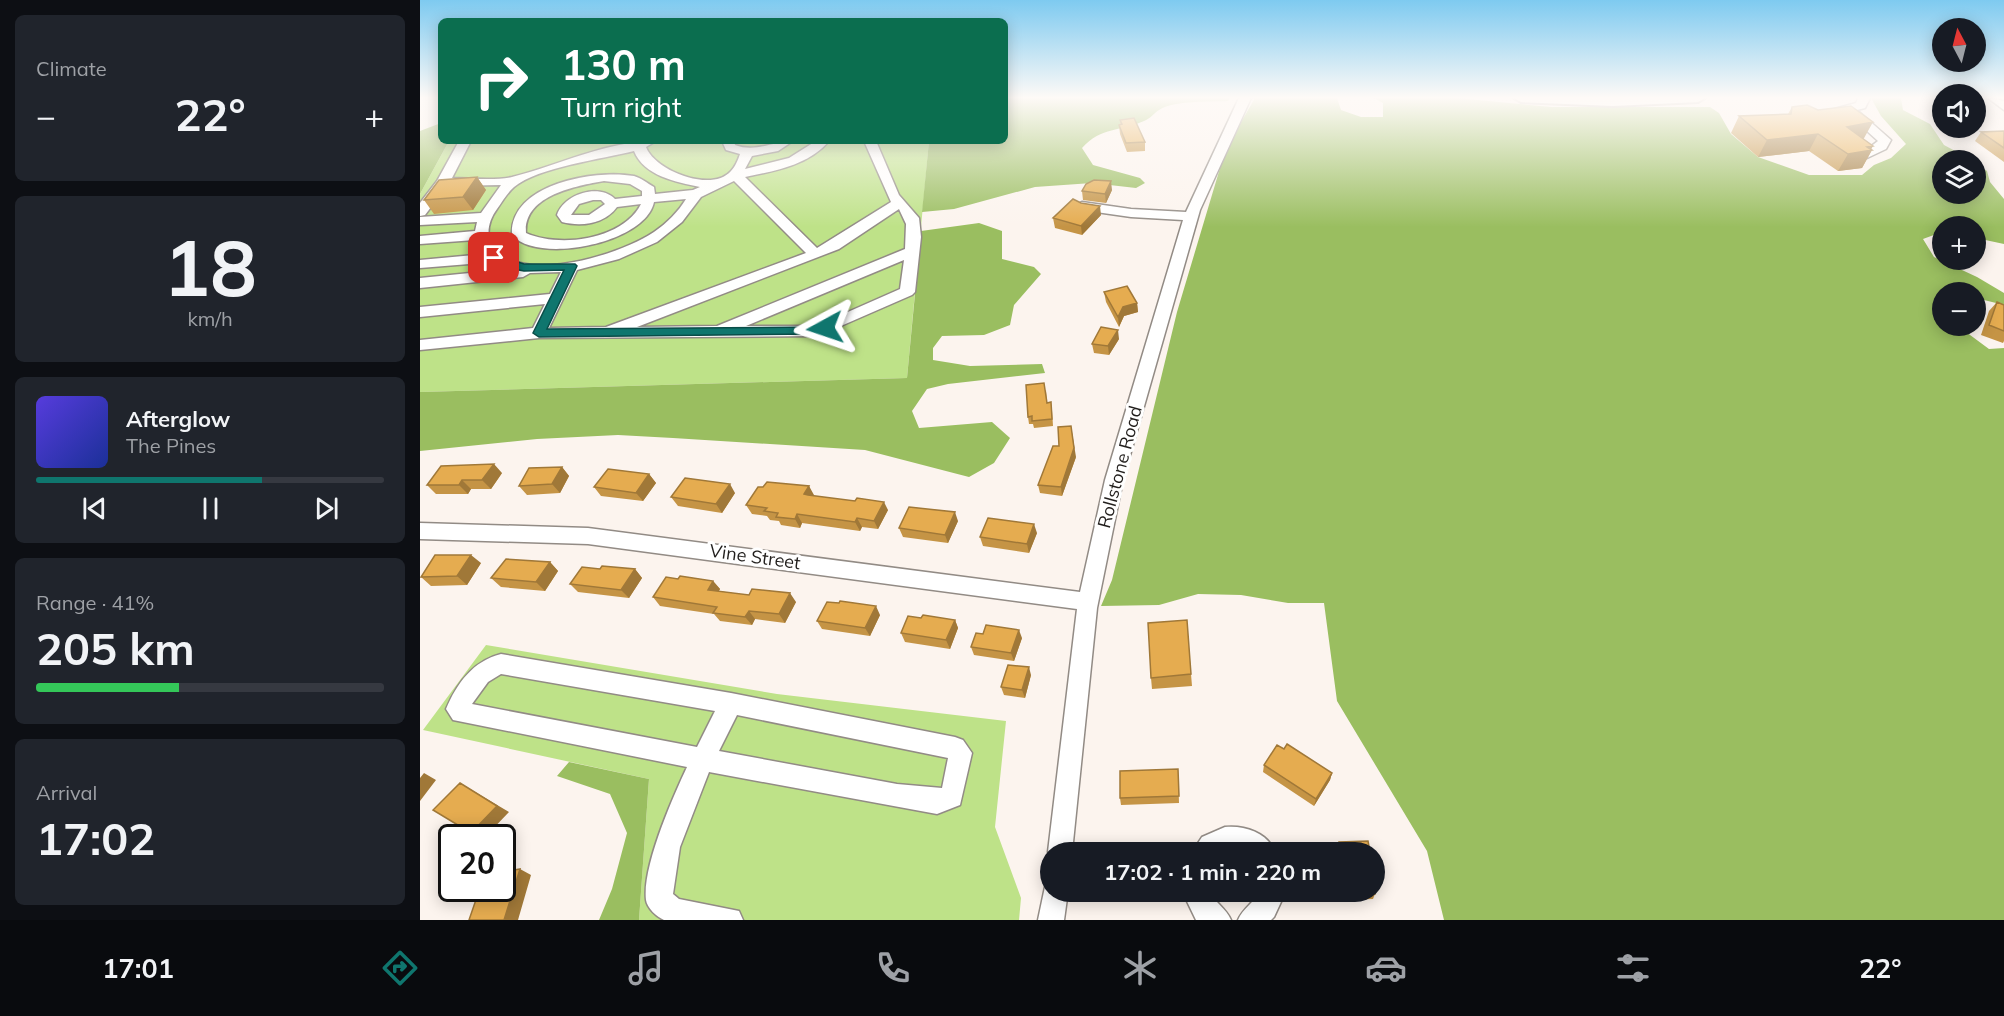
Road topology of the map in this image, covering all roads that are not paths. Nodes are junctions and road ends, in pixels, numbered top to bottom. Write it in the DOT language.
graph roads {
  1 [pos="1225,141"];
  2 [pos="1885,141"];
  3 [pos="463,144"];
  4 [pos="644,144"];
  5 [pos="729,144"];
  6 [pos="781,144"];
  7 [pos="819,144"];
  8 [pos="871,144"];
  9 [pos="748,152"];
  10 [pos="1867,154"];
  11 [pos="736,175"];
  12 [pos="513,181"];
  13 [pos="443,182"];
  14 [pos="711,185"];
  15 [pos="696,194"];
  16 [pos="651,198"];
  17 [pos="612,203"];
  18 [pos="899,203"];
  19 [pos="1082,206"];
  20 [pos="420,212"];
  21 [pos="1191,216"];
  22 [pos="485,217"];
  23 [pos="420,221"];
  24 [pos="481,235"];
  25 [pos="420,240"];
  26 [pos="912,251"];
  27 [pos="815,254"];
  28 [pos="494,258"];
  29 [pos="420,264"];
  30 [pos="571,266"];
  31 [pos="538,269"];
  32 [pos="420,283"];
  33 [pos="556,298"];
  34 [pos="420,312"];
  35 [pos="608,332"];
  36 [pos="718,332"];
  37 [pos="539,333"];
  38 [pos="420,345"];
  39 [pos="420,531"];
  40 [pos="1088,602"];
  41 [pos="731,703"];
  42 [pos="703,759"];
  43 [pos="1060,842"];
  44 [pos="1217,842"];
  45 [pos="1249,842"];
  46 [pos="1053,902"];
  47 [pos="1201,902"];
  48 [pos="1268,902"];
  49 [pos="730,920"];
  50 [pos="1051,920"];
  51 [pos="1218,920"];
  52 [pos="1251,920"];
  1 -- 21 [label="street, Rollstone Road"];
  2 -- 10 [label="street"];
  3 -- 13 [label="street"];
  4 -- 12 [label="street"];
  4 -- 14 [label="street"];
  5 -- 9 [label="street"];
  6 -- 9 [label="street"];
  7 -- 11 [label="street"];
  8 -- 18 [label="street"];
  9 -- 11 [label="street"];
  11 -- 14 [label="street"];
  11 -- 27 [label="street"];
  12 -- 13 [label="street"];
  12 -- 22 [label="street"];
  13 -- 20 [label="street"];
  14 -- 15 [label="street"];
  15 -- 16 [label="street"];
  15 -- 30 [label="street"];
  16 -- 16 [label="street"];
  16 -- 17 [label="street"];
  18 -- 26 [label="street"];
  18 -- 27 [label="street"];
  19 -- 21 [label="street"];
  21 -- 40 [label="street, Rollstone Road"];
  22 -- 23 [label="street"];
  22 -- 24 [label="street"];
  24 -- 25 [label="street"];
  24 -- 28 [label="street"];
  26 -- 36 [label="street"];
  26 -- 36 [label="street"];
  27 -- 35 [label="street"];
  28 -- 29 [label="street"];
  28 -- 31 [label="street"];
  30 -- 31 [label="street"];
  30 -- 33 [label="street"];
  31 -- 32 [label="street"];
  33 -- 34 [label="street"];
  33 -- 37 [label="street"];
  35 -- 36 [label="street"];
  35 -- 37 [label="street"];
  37 -- 38 [label="street"];
  39 -- 40 [label="street, Vine Street"];
  40 -- 43 [label="street, Rollstone Road"];
  41 -- 42 [label="street"];
  41 -- 42 [label="street"];
  41 -- 42 [label="street"];
  42 -- 49 [label="street"];
  44 -- 45 [label="street"];
  46 -- 50 [label="street"];
  47 -- 51 [label="street"];
  48 -- 52 [label="street"];
}
